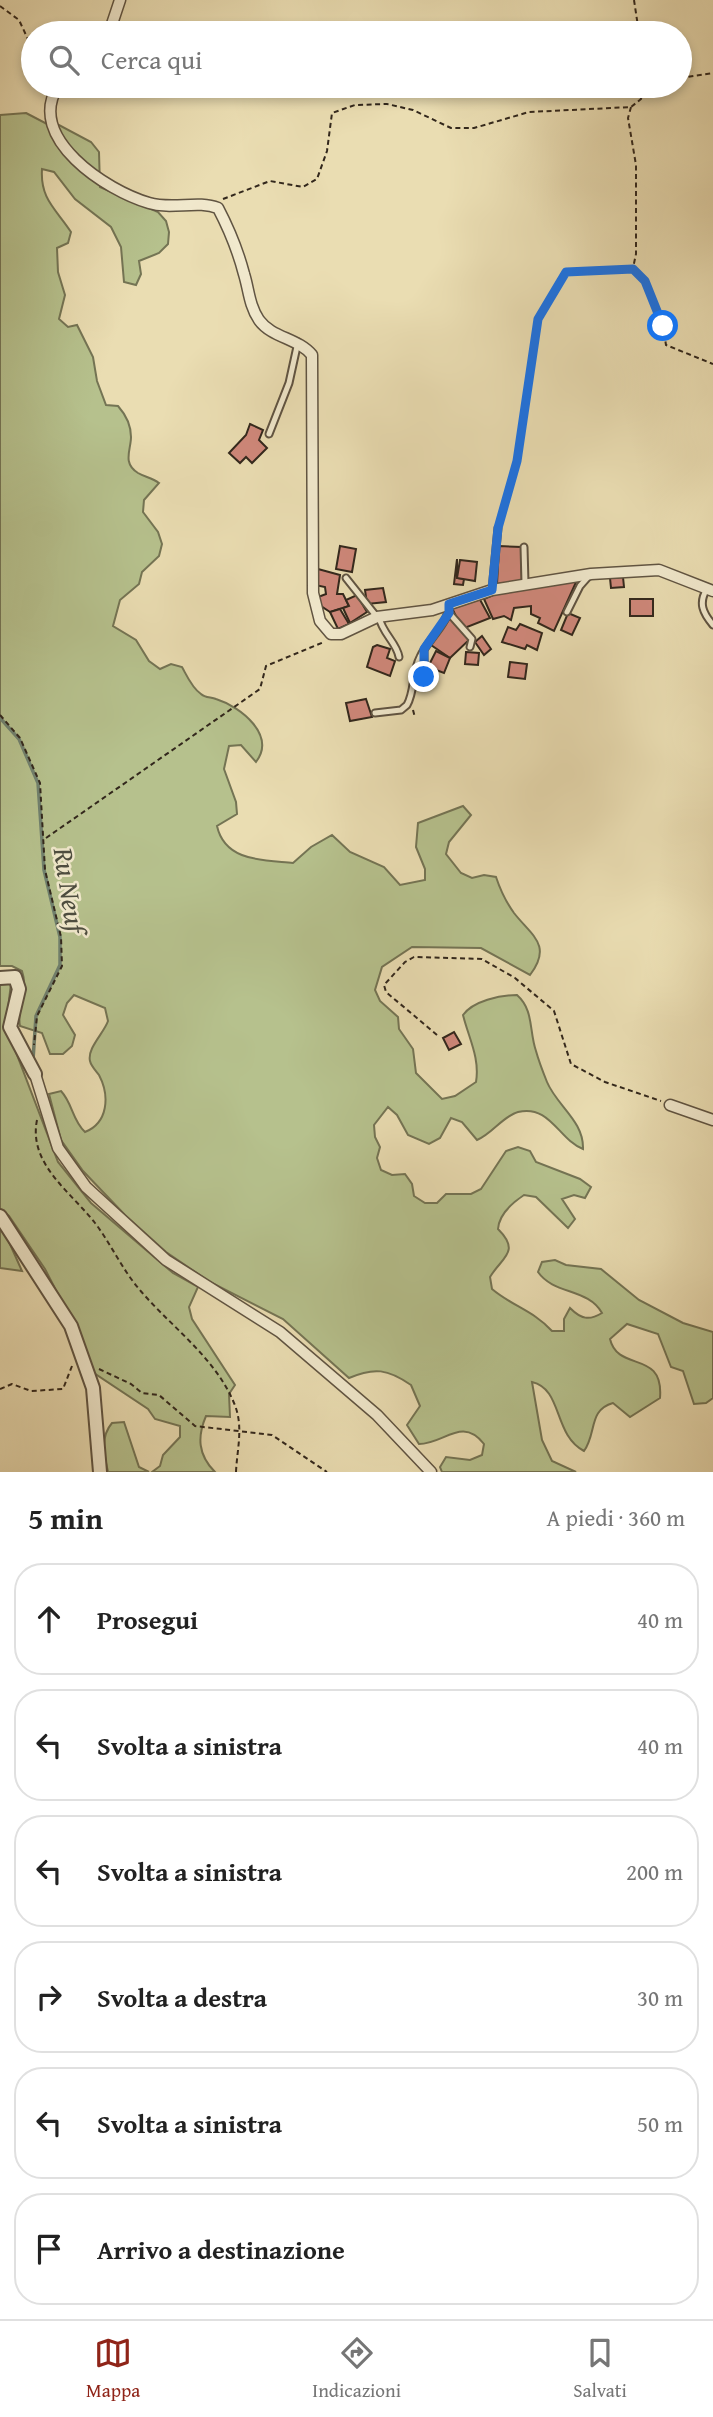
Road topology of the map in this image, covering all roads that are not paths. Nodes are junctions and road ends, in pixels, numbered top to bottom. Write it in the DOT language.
graph roads {
  1 [pos="120,0"];
  2 [pos="113,21"];
  3 [pos="53,98"];
  4 [pos="298,342"];
  5 [pos="268,434"];
  6 [pos="498,528"];
  7 [pos="524,547"];
  8 [pos="590,574"];
  9 [pos="346,579"];
  10 [pos="525,583"];
  11 [pos="492,590"];
  12 [pos="710,590"];
  13 [pos="449,608"];
  14 [pos="567,612"];
  15 [pos="378,617"];
  16 [pos="713,625"];
  17 [pos="470,647"];
  18 [pos="424,649"];
  19 [pos="399,657"];
  20 [pos="424,677"];
  21 [pos="375,713"];
  22 [pos="0,978"];
  23 [pos="35,1074"];
  24 [pos="670,1105"];
  25 [pos="713,1120"];
  26 [pos="0,1216"];
  27 [pos="100,1472"];
  28 [pos="431,1472"];
  1 -- 2 [label="street"];
  3 -- 4 [label="street"];
  4 -- 5 [label="lane"];
  4 -- 15 [label="street"];
  6 -- 11 [label="lane"];
  7 -- 10 [label="lane"];
  8 -- 10 [label="street"];
  8 -- 12 [label="street"];
  8 -- 14 [label="lane"];
  9 -- 15 [label="lane"];
  10 -- 11 [label="street"];
  11 -- 13 [label="street"];
  12 -- 16 [label="lane"];
  13 -- 15 [label="street"];
  13 -- 17 [label="lane"];
  13 -- 18 [label="lane"];
  15 -- 19 [label="lane"];
  18 -- 20 [label="lane"];
  18 -- 21 [label="lane"];
  22 -- 23 [label="street"];
  23 -- 28 [label="street"];
  24 -- 25 [label="street"];
  26 -- 27 [label="street"];
}
